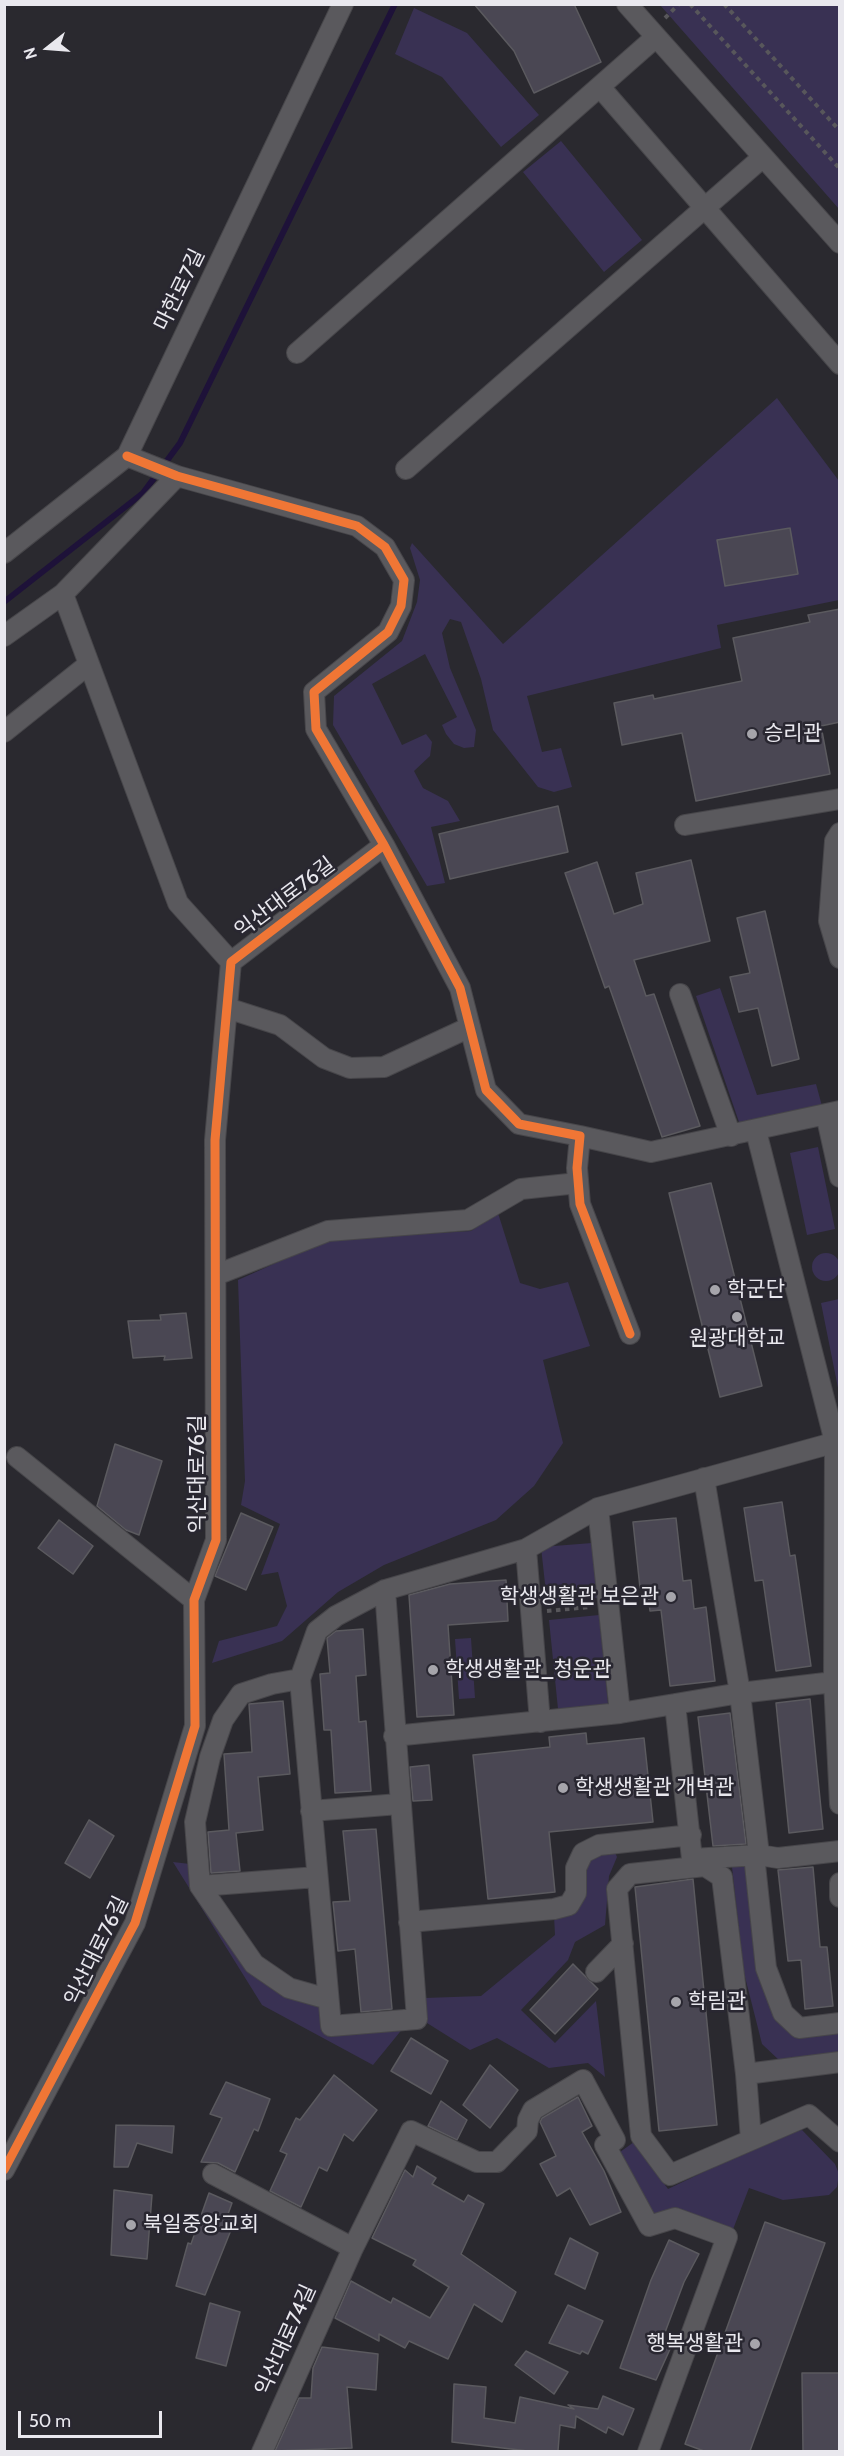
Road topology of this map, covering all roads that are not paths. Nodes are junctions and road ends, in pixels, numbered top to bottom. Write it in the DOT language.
graph roads {
  1 [pos="343,4"];
  2 [pos="627,4"];
  3 [pos="656,37"];
  4 [pos="600,87"];
  5 [pos="763,157"];
  6 [pos="705,208"];
  7 [pos="840,243"];
  8 [pos="297,353"];
  9 [pos="840,364"];
  10 [pos="127,456"];
  11 [pos="406,469"];
  12 [pos="174,476"];
  13 [pos="4,553"];
  14 [pos="63,594"];
  15 [pos="4,636"];
  16 [pos="89,664"];
  17 [pos="4,732"];
  18 [pos="840,799"];
  19 [pos="685,825"];
  20 [pos="840,833"];
  21 [pos="384,845"];
  22 [pos="840,957"];
  23 [pos="231,962"];
  24 [pos="680,994"];
  25 [pos="227,1008"];
  26 [pos="470,1027"];
  27 [pos="833,1113"];
  28 [pos="756,1131"];
  29 [pos="580,1136"];
  30 [pos="731,1136"];
  31 [pos="840,1178"];
  32 [pos="578,1183"];
  33 [pos="216,1275"];
  34 [pos="630,1334"];
  35 [pos="837,1442"];
  36 [pos="17,1457"];
  37 [pos="704,1478"];
  38 [pos="598,1508"];
  39 [pos="526,1549"];
  40 [pos="837,1574"];
  41 [pos="385,1590"];
  42 [pos="194,1600"];
  43 [pos="300,1679"];
  44 [pos="834,1682"];
  45 [pos="740,1693"];
  46 [pos="675,1704"];
  47 [pos="620,1713"];
  48 [pos="540,1722"];
  49 [pos="837,1728"];
  50 [pos="394,1736"];
  51 [pos="399,1804"];
  52 [pos="840,1804"];
  53 [pos="312,1811"];
  54 [pos="691,1835"];
  55 [pos="840,1851"];
  56 [pos="756,1855"];
  57 [pos="317,1877"];
  58 [pos="840,1883"];
  59 [pos="200,1886"];
  60 [pos="840,1897"];
  61 [pos="409,1922"];
  62 [pos="623,1944"];
  63 [pos="596,1972"];
  64 [pos="328,2000"];
  65 [pos="840,2023"];
  66 [pos="840,2062"];
  67 [pos="746,2074"];
  68 [pos="751,2140"];
  69 [pos="840,2142"];
  70 [pos="4,2170"];
  71 [pos="213,2174"];
  72 [pos="353,2248"];
  73 [pos="262,2451"];
  74 [pos="648,2451"];
  1 -- 10 [label="street, 마한로7길"];
  2 -- 3 [label="street"];
  3 -- 4 [label="street"];
  3 -- 5 [label="street"];
  4 -- 6 [label="street"];
  4 -- 8 [label="street"];
  5 -- 6 [label="street"];
  5 -- 7 [label="street"];
  6 -- 9 [label="street"];
  6 -- 11 [label="street"];
  10 -- 12 [label="street"];
  10 -- 13 [label="street, 마한로7길"];
  12 -- 14 [label="street"];
  12 -- 21 [label="street"];
  14 -- 15 [label="street"];
  14 -- 16 [label="street, 익산대로76길"];
  16 -- 17 [label="street"];
  16 -- 23 [label="street, 익산대로76길"];
  18 -- 19 [label="street"];
  20 -- 22 [label="street"];
  21 -- 23 [label="street, 익산대로76길"];
  21 -- 26 [label="street"];
  23 -- 25 [label="street, 익산대로76길"];
  24 -- 30 [label="street"];
  25 -- 26 [label="street"];
  25 -- 33 [label="street, 익산대로76길"];
  26 -- 29 [label="street"];
  27 -- 28 [label="street"];
  27 -- 31 [label="street"];
  28 -- 30 [label="street"];
  28 -- 35 [label="street"];
  29 -- 30 [label="street"];
  29 -- 32 [label="street"];
  32 -- 33 [label="street"];
  32 -- 34 [label="street"];
  33 -- 42 [label="street, 익산대로76길"];
  35 -- 37 [label="street"];
  35 -- 40 [label="street"];
  36 -- 42 [label="street"];
  37 -- 38 [label="street"];
  37 -- 45 [label="street"];
  38 -- 39 [label="street"];
  38 -- 47 [label="street"];
  39 -- 41 [label="street"];
  39 -- 48 [label="street"];
  40 -- 44 [label="street"];
  41 -- 43 [label="street"];
  41 -- 50 [label="street"];
  42 -- 70 [label="street, 익산대로76길"];
  43 -- 53 [label="street"];
  43 -- 59 [label="street"];
  44 -- 45 [label="street"];
  44 -- 49 [label="street"];
  45 -- 46 [label="street"];
  45 -- 56 [label="street"];
  46 -- 47 [label="street"];
  46 -- 54 [label="street"];
  47 -- 48 [label="street"];
  48 -- 50 [label="street"];
  49 -- 52 [label="street"];
  50 -- 51 [label="street"];
  51 -- 53 [label="street"];
  51 -- 61 [label="street"];
  53 -- 57 [label="street"];
  54 -- 56 [label="street"];
  54 -- 61 [label="street"];
  55 -- 56 [label="street"];
  56 -- 65 [label="street"];
  57 -- 59 [label="street"];
  57 -- 64 [label="street"];
  58 -- 60 [label="street"];
  59 -- 64 [label="street"];
  61 -- 64 [label="street"];
  62 -- 63 [label="street"];
  62 -- 67 [label="street"];
  62 -- 68 [label="street"];
  66 -- 67 [label="street"];
  67 -- 68 [label="street"];
  68 -- 69 [label="street"];
  71 -- 72 [label="street"];
  72 -- 73 [label="street, 익산대로74길"];
  72 -- 74 [label="street, 익산대로74길"];
}
